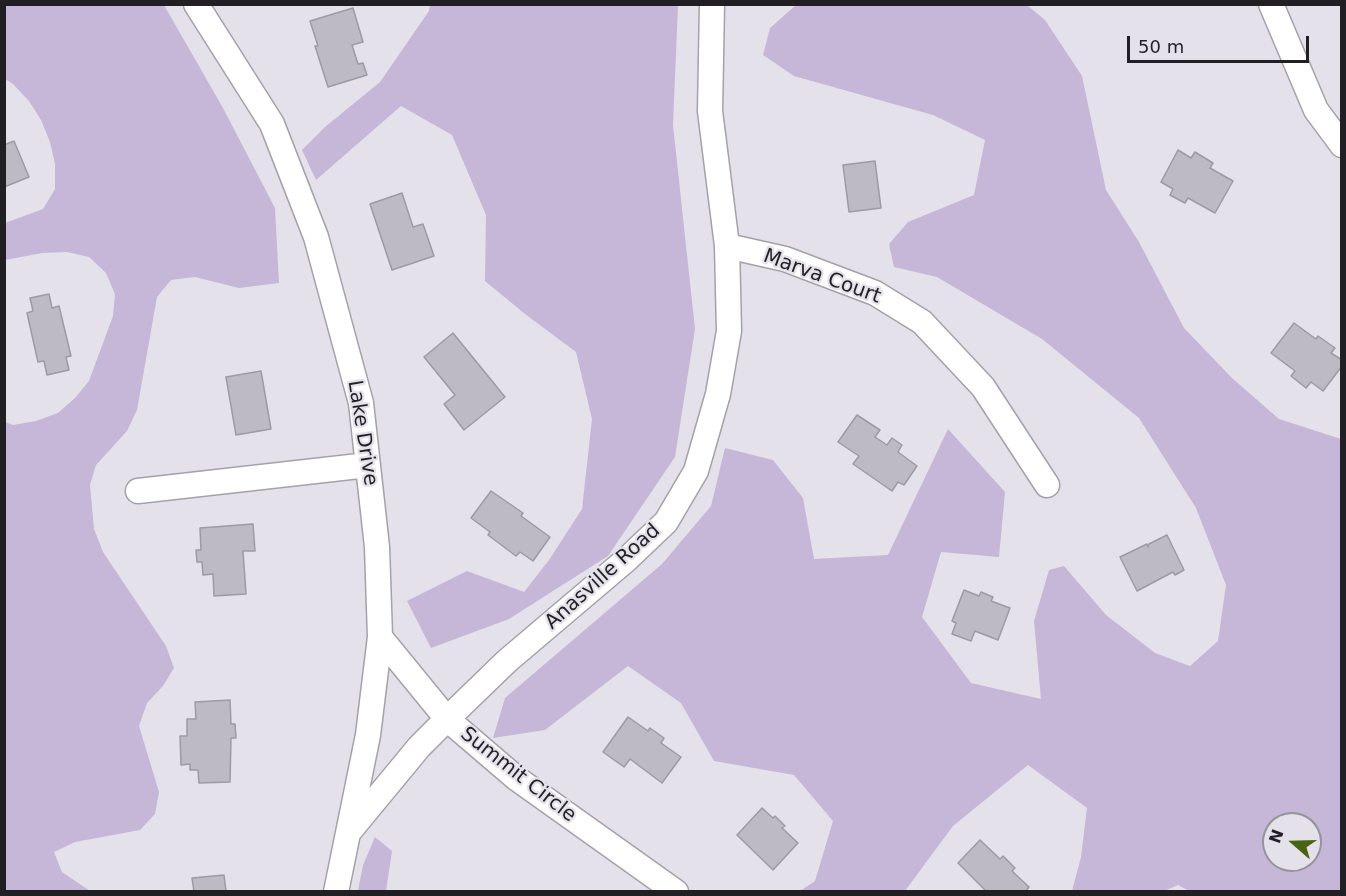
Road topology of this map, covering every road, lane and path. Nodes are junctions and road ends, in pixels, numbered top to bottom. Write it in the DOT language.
graph roads {
  1 [pos="196,4"];
  2 [pos="712,4"];
  3 [pos="1271,4"];
  4 [pos="1341,145"];
  5 [pos="727,246"];
  6 [pos="368,465"];
  7 [pos="1047,485"];
  8 [pos="138,491"];
  9 [pos="380,638"];
  10 [pos="447,719"];
  11 [pos="348,833"];
  12 [pos="336,891"];
  13 [pos="676,891"];
  1 -- 6 [label="street, Lake Drive"];
  2 -- 5 [label="street, Anasville Road"];
  3 -- 4 [label="street"];
  5 -- 7 [label="street, Marva Court"];
  5 -- 10 [label="street, Anasville Road"];
  6 -- 8 [label="street"];
  6 -- 9 [label="street, Lake Drive"];
  9 -- 10 [label="street, Summit Circle"];
  9 -- 11 [label="street, Lake Drive"];
  10 -- 11 [label="street, Anasville Road"];
  10 -- 13 [label="street, Summit Circle"];
  11 -- 12 [label="street, Lake Drive"];
}
